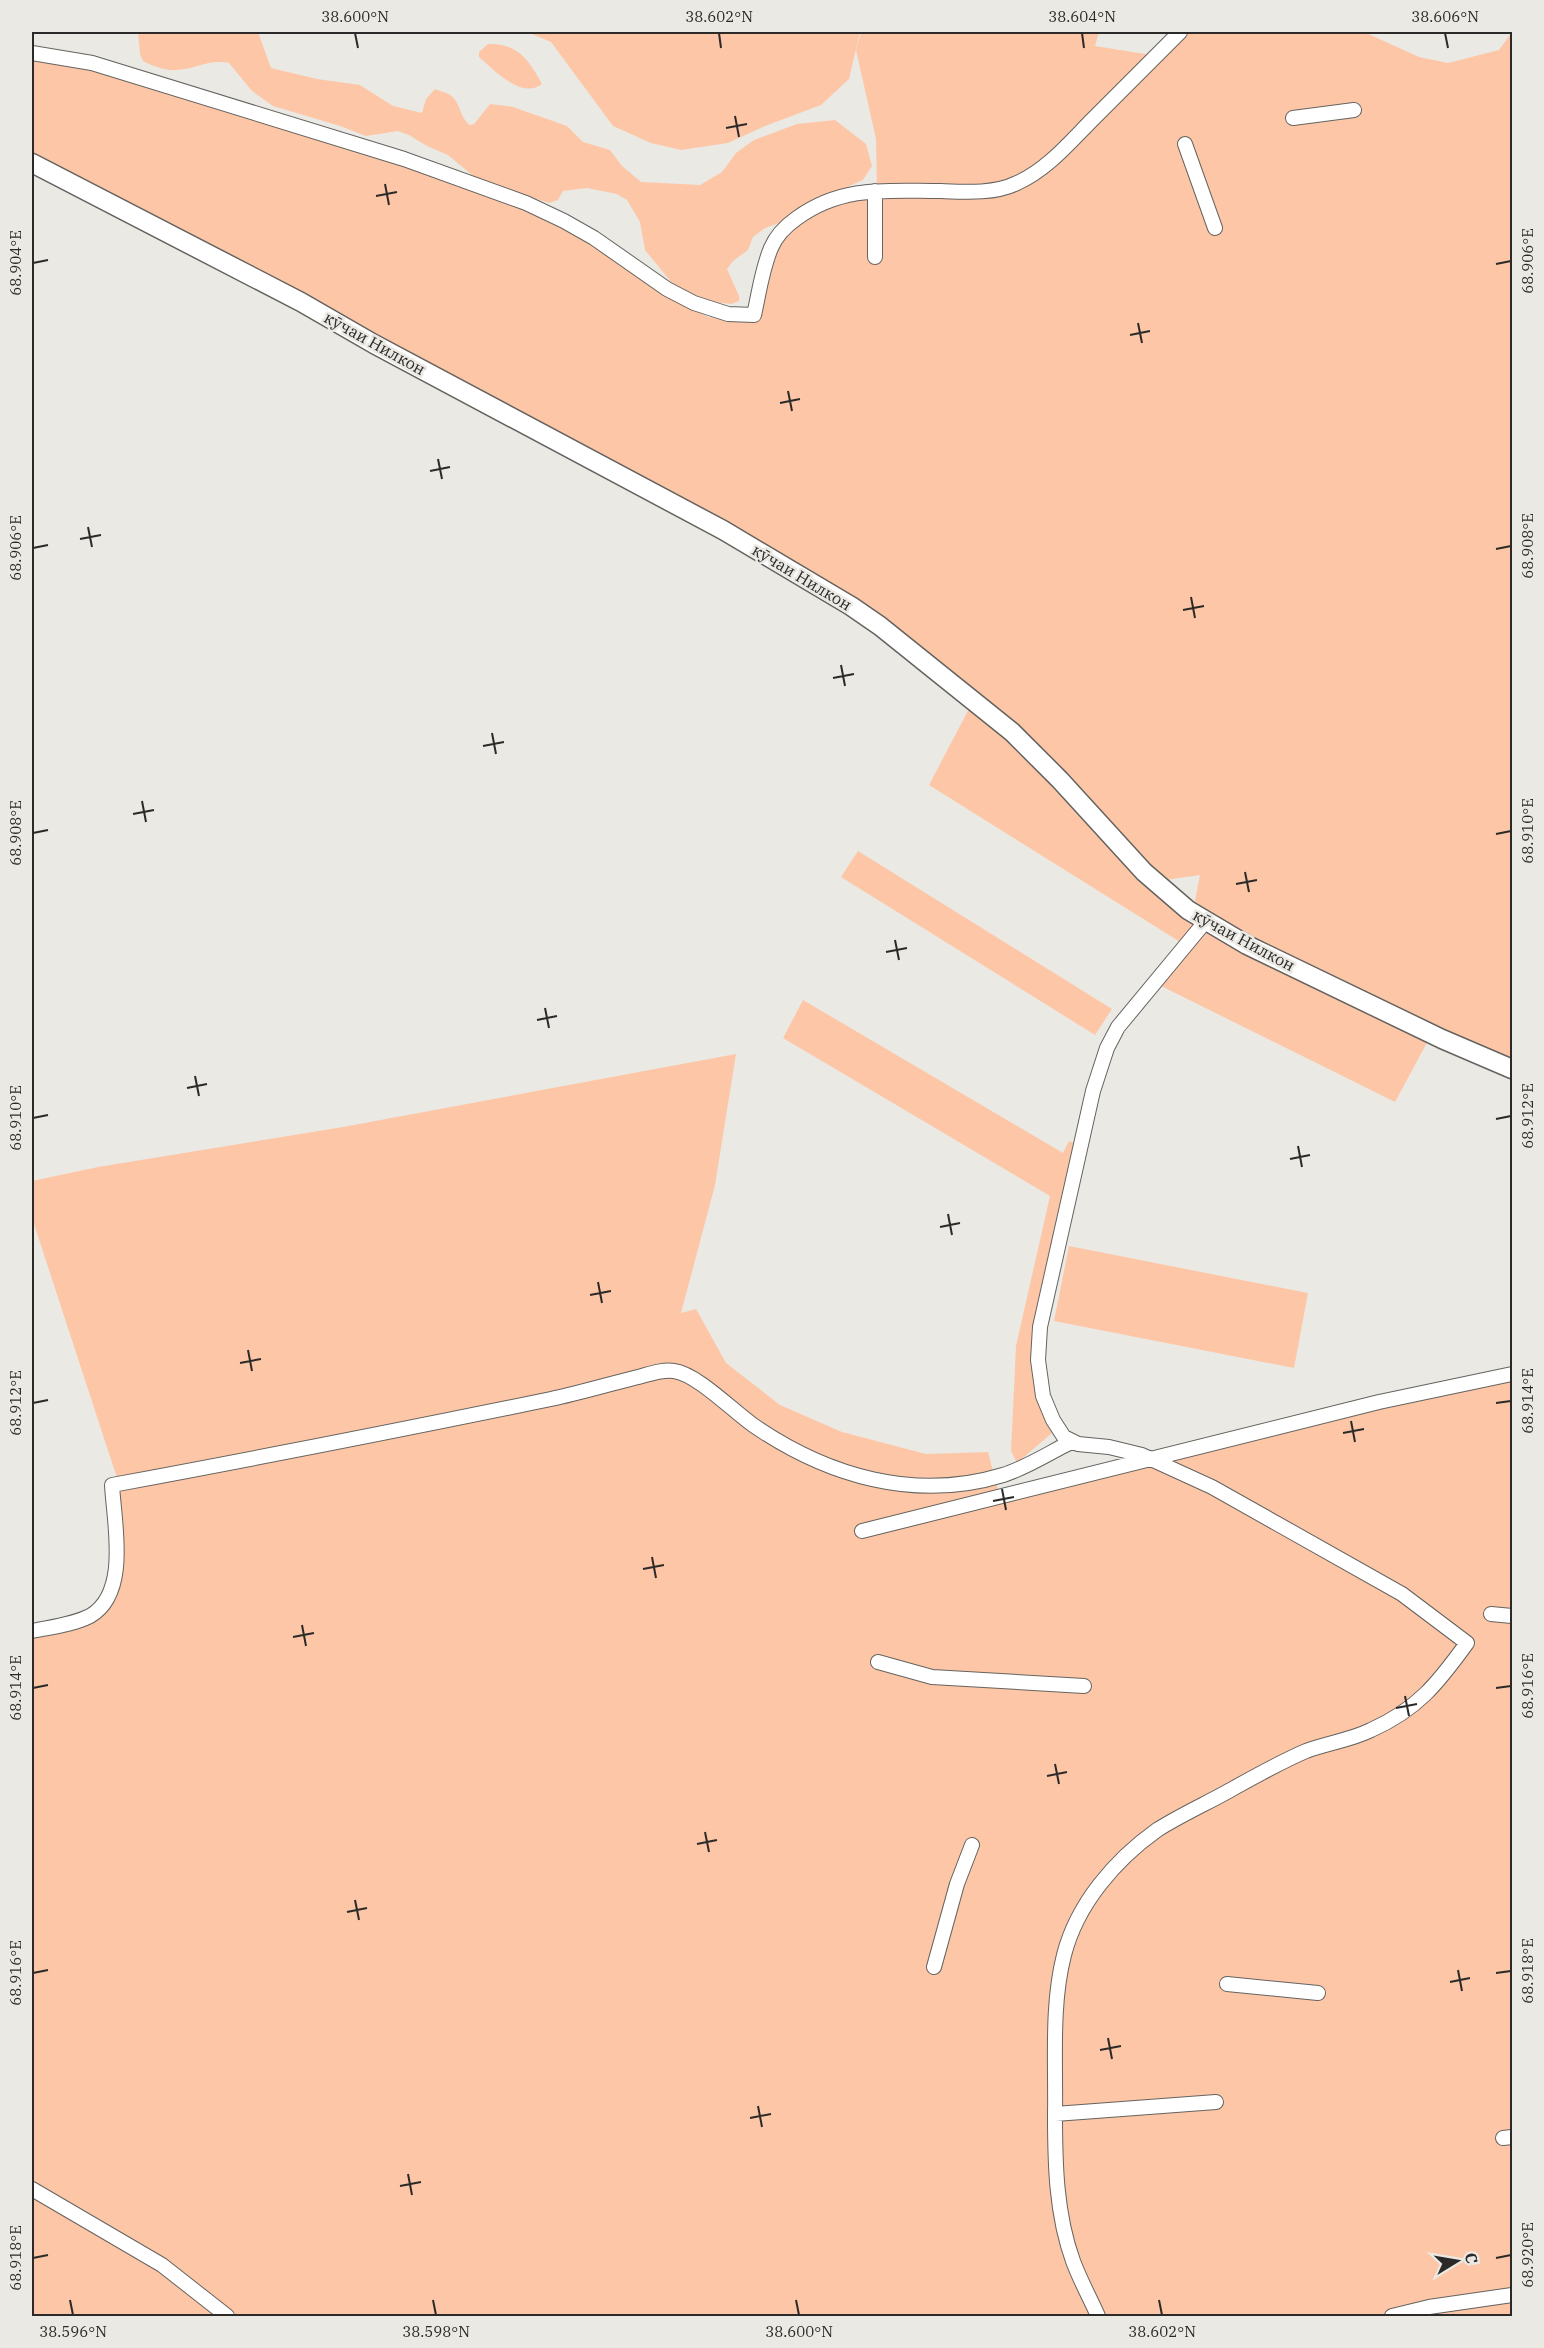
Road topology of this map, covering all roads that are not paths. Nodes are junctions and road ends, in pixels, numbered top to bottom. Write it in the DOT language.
graph roads {
  1 [pos="1180,32"];
  2 [pos="32,53"];
  3 [pos="1354,110"];
  4 [pos="1293,118"];
  5 [pos="1185,144"];
  6 [pos="32,163"];
  7 [pos="875,191"];
  8 [pos="1215,228"];
  9 [pos="875,257"];
  10 [pos="1205,922"];
  11 [pos="1512,1070"];
  12 [pos="1512,1374"];
  13 [pos="1071,1442"];
  14 [pos="1153,1459"];
  15 [pos="862,1531"];
  16 [pos="1491,1614"];
  17 [pos="1512,1616"];
  18 [pos="32,1631"];
  19 [pos="878,1662"];
  20 [pos="1084,1686"];
  21 [pos="972,1845"];
  22 [pos="933,1967"];
  23 [pos="1227,1983"];
  24 [pos="1318,1993"];
  25 [pos="1216,2102"];
  26 [pos="1055,2114"];
  27 [pos="32,2189"];
  28 [pos="1512,2295"];
  29 [pos="227,2316"];
  30 [pos="1098,2316"];
  31 [pos="1392,2316"];
  1 -- 7 [label="street"];
  2 -- 7 [label="street"];
  3 -- 4 [label="street"];
  5 -- 8 [label="street"];
  6 -- 10 [label="street, кӯчаи Нилкон"];
  7 -- 9 [label="street"];
  10 -- 11 [label="street, кӯчаи Нилкон"];
  10 -- 13 [label="street"];
  12 -- 14 [label="street"];
  13 -- 14 [label="street"];
  13 -- 18 [label="street"];
  14 -- 15 [label="street"];
  14 -- 26 [label="street"];
  16 -- 17 [label="street"];
  19 -- 20 [label="street"];
  21 -- 22 [label="street"];
  23 -- 24 [label="street"];
  25 -- 26 [label="street"];
  26 -- 30 [label="street"];
  27 -- 29 [label="street"];
  28 -- 31 [label="street"];
}
